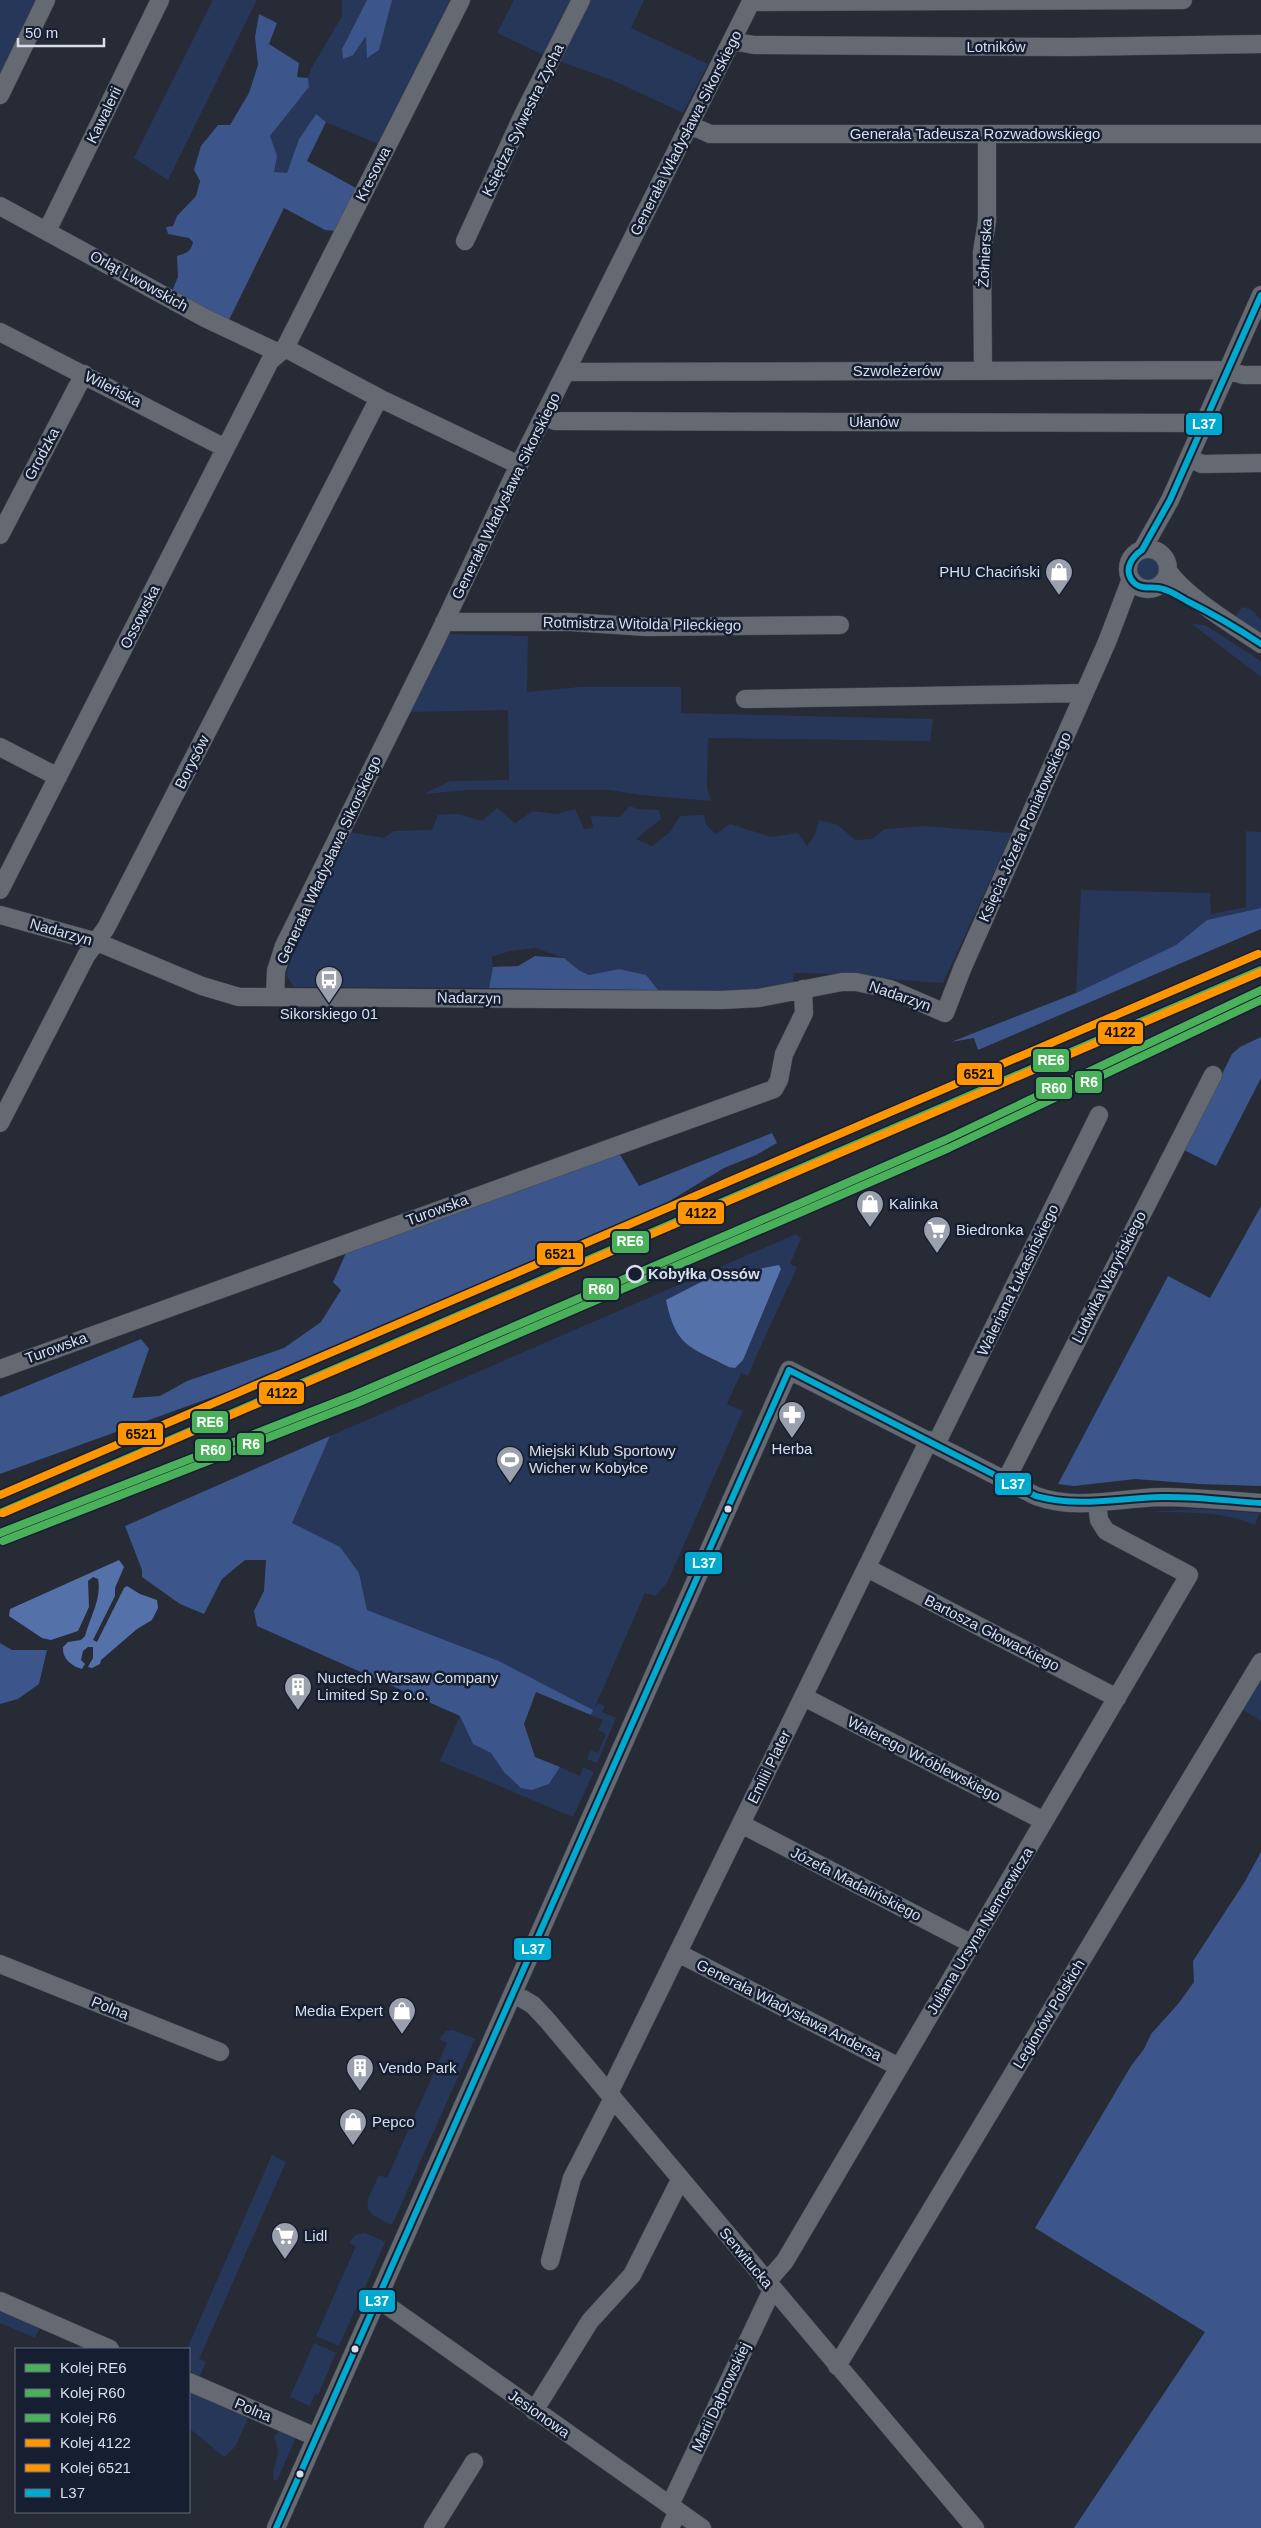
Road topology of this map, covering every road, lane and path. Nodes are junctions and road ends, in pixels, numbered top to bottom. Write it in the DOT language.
graph roads {
  1 [pos="46,0"];
  2 [pos="160,0"];
  3 [pos="462,0"];
  4 [pos="581,0"];
  5 [pos="1183,0"];
  6 [pos="752,1"];
  7 [pos="732,41"];
  8 [pos="1261,44"];
  9 [pos="0,95"];
  10 [pos="690,125"];
  11 [pos="987,134"];
  12 [pos="1261,134"];
  13 [pos="0,206"];
  14 [pos="47,231"];
  15 [pos="465,240"];
  16 [pos="1261,295"];
  17 [pos="0,332"];
  18 [pos="282,351"];
  19 [pos="1228,370"];
  20 [pos="983,371"];
  21 [pos="567,372"];
  22 [pos="84,374"];
  23 [pos="1261,375"];
  24 [pos="379,398"];
  25 [pos="545,416"];
  26 [pos="1204,423"];
  27 [pos="226,448"];
  28 [pos="1189,458"];
  29 [pos="1261,463"];
  30 [pos="519,465"];
  31 [pos="1170,500"];
  32 [pos="0,535"];
  33 [pos="1142,550"];
  34 [pos="1161,553"];
  35 [pos="1168,571"];
  36 [pos="1131,579"];
  37 [pos="1152,588"];
  38 [pos="1224,620"];
  39 [pos="444,622"];
  40 [pos="840,625"];
  41 [pos="1107,642"];
  42 [pos="1261,644"];
  43 [pos="1084,694"];
  44 [pos="745,699"];
  45 [pos="0,747"];
  46 [pos="58,777"];
  47 [pos="0,890"];
  48 [pos="0,915"];
  49 [pos="97,942"];
  50 [pos="802,988"];
  51 [pos="275,997"];
  52 [pos="945,1012"];
  53 [pos="1213,1076"];
  54 [pos="1099,1115"];
  55 [pos="0,1123"];
  56 [pos="0,1369"];
  57 [pos="933,1442"];
  58 [pos="1006,1480"];
  59 [pos="1097,1503"];
  60 [pos="1261,1503"];
  61 [pos="867,1568"];
  62 [pos="1261,1662"];
  63 [pos="804,1697"];
  64 [pos="1117,1698"];
  65 [pos="1044,1821"];
  66 [pos="741,1824"];
  67 [pos="972,1944"];
  68 [pos="678,1952"];
  69 [pos="0,1964"];
  70 [pos="513,1993"];
  71 [pos="220,2052"];
  72 [pos="899,2067"];
  73 [pos="611,2096"];
  74 [pos="680,2180"];
  75 [pos="550,2261"];
  76 [pos="769,2286"];
  77 [pos="378,2298"];
  78 [pos="0,2301"];
  79 [pos="108,2348"];
  80 [pos="837,2366"];
  81 [pos="190,2382"];
  82 [pos="534,2411"];
  83 [pos="316,2437"];
  84 [pos="474,2462"];
  85 [pos="674,2508"];
  86 [pos="276,2528"];
  87 [pos="433,2528"];
  88 [pos="670,2528"];
  89 [pos="702,2528"];
  90 [pos="975,2528"];
  1 -- 9 [label="street"];
  2 -- 14 [label="street, Kawalerii"];
  3 -- 18 [label="street, Kresowa"];
  4 -- 15 [label="street, Księdza Sylwestra Zycha"];
  5 -- 6 [label="street"];
  6 -- 7 [label="street, Generała Władysława Sikorskiego"];
  7 -- 8 [label="street, Lotników"];
  7 -- 10 [label="street, Generała Władysława Sikorskiego"];
  10 -- 11 [label="street, Generała Tadeusza Rozwadowskiego"];
  10 -- 21 [label="street, Generała Władysława Sikorskiego"];
  11 -- 12 [label="street, Generała Tadeusza Rozwadowskiego"];
  11 -- 20 [label="street, Żołnierska"];
  13 -- 14 [label="street, Orląt Lwowskich"];
  14 -- 18 [label="street, Orląt Lwowskich"];
  16 -- 19 [label="street"];
  17 -- 22 [label="street, Wileńska"];
  18 -- 24 [label="street, Orląt Lwowskich"];
  18 -- 27 [label="street, Ossowska"];
  19 -- 20 [label="street, Szwoleżerów"];
  19 -- 23 [label="street, Szwoleżerów"];
  19 -- 26 [label="street"];
  20 -- 21 [label="street, Szwoleżerów"];
  21 -- 25 [label="street, Generała Władysława Sikorskiego"];
  22 -- 27 [label="street, Wileńska"];
  22 -- 32 [label="street, Grodzka"];
  24 -- 30 [label="street, Orląt Lwowskich"];
  24 -- 49 [label="street, Borysów"];
  25 -- 26 [label="street, Ułanów"];
  25 -- 30 [label="street, Generała Władysława Sikorskiego"];
  26 -- 28 [label="street"];
  27 -- 46 [label="street, Ossowska"];
  28 -- 29 [label="street"];
  28 -- 31 [label="street"];
  30 -- 39 [label="street, Generała Władysława Sikorskiego"];
  31 -- 33 [label="street"];
  31 -- 34 [label="street"];
  33 -- 34 [label="street"];
  33 -- 36 [label="street"];
  34 -- 35 [label="street"];
  35 -- 37 [label="street"];
  35 -- 38 [label="street"];
  36 -- 37 [label="street"];
  36 -- 41 [label="street, Księcia Józefa Poniatowskiego"];
  37 -- 38 [label="street"];
  37 -- 41 [label="street, Księcia Józefa Poniatowskiego"];
  38 -- 42 [label="street"];
  39 -- 40 [label="street, Rotmistrza Witolda Pileckiego"];
  39 -- 51 [label="street, Generała Władysława Sikorskiego"];
  41 -- 43 [label="street, Księcia Józefa Poniatowskiego"];
  43 -- 44 [label="street"];
  43 -- 52 [label="street, Księcia Józefa Poniatowskiego"];
  45 -- 46 [label="street"];
  46 -- 47 [label="street, Ossowska"];
  48 -- 49 [label="street, Nadarzyn"];
  49 -- 51 [label="street, Nadarzyn"];
  49 -- 55 [label="street, Borysów"];
  50 -- 51 [label="street, Nadarzyn"];
  50 -- 52 [label="street, Nadarzyn"];
  50 -- 56 [label="street, Turowska"];
  53 -- 58 [label="street, Ludwika Waryńskiego"];
  54 -- 57 [label="street, Waleriana Łukasińskiego"];
  57 -- 58 [label="street"];
  57 -- 61 [label="street, Emilii Plater"];
  57 -- 70 [label="street"];
  58 -- 59 [label="street"];
  59 -- 60 [label="street"];
  59 -- 64 [label="street, Juliana Ursyna Niemcewicza"];
  61 -- 63 [label="street, Emilii Plater"];
  61 -- 64 [label="street, Bartosza Głowackiego"];
  62 -- 80 [label="street, Legionów Polskich"];
  63 -- 65 [label="street, Walerego Wróblewskiego"];
  63 -- 66 [label="street, Emilii Plater"];
  64 -- 65 [label="street, Juliana Ursyna Niemcewicza"];
  65 -- 67 [label="street, Juliana Ursyna Niemcewicza"];
  66 -- 67 [label="street, Józefa Madalińskiego"];
  66 -- 68 [label="street, Emilii Plater"];
  67 -- 72 [label="street, Juliana Ursyna Niemcewicza"];
  68 -- 72 [label="street, Generała Władysława Andersa"];
  68 -- 73 [label="street, Emilii Plater"];
  69 -- 71 [label="street, Polna"];
  70 -- 73 [label="street, Serwitucka"];
  70 -- 77 [label="street"];
  72 -- 76 [label="street, Juliana Ursyna Niemcewicza"];
  73 -- 74 [label="street, Serwitucka"];
  73 -- 75 [label="street, Emilii Plater"];
  74 -- 76 [label="street, Serwitucka"];
  74 -- 82 [label="street"];
  76 -- 80 [label="street, Serwitucka"];
  76 -- 85 [label="street, Marii Dąbrowskiej"];
  77 -- 82 [label="street, Jesionowa"];
  77 -- 83 [label="street"];
  78 -- 79 [label="street"];
  80 -- 90 [label="street, Serwitucka"];
  81 -- 83 [label="street, Polna"];
  82 -- 85 [label="street, Jesionowa"];
  83 -- 86 [label="street"];
  84 -- 87 [label="street"];
  85 -- 88 [label="street, Marii Dąbrowskiej"];
  85 -- 89 [label="street, Jesionowa"];
}
